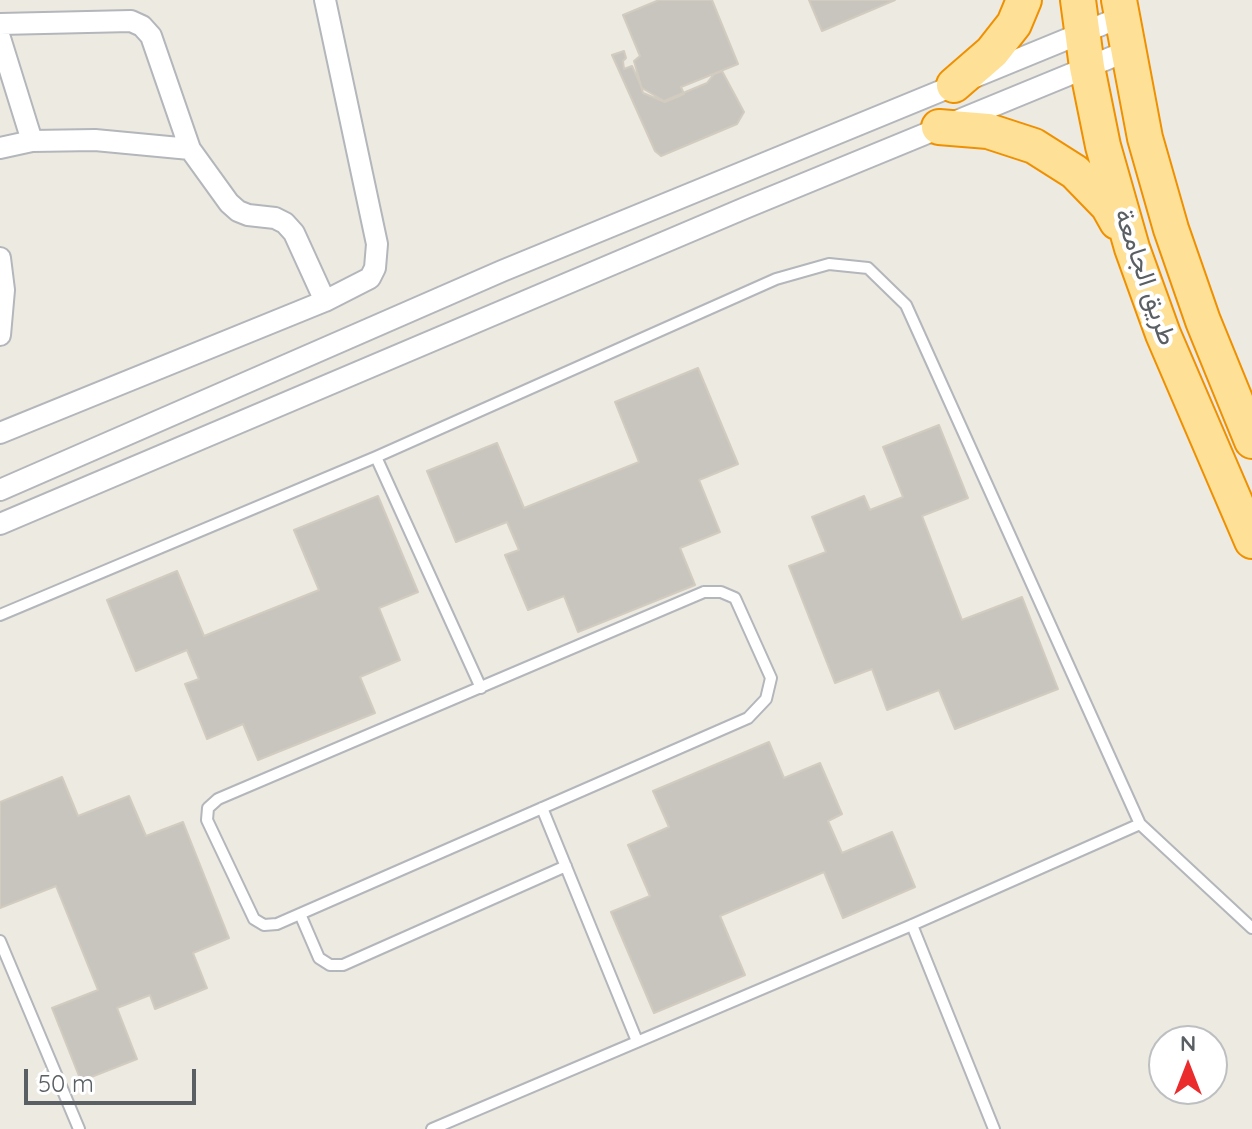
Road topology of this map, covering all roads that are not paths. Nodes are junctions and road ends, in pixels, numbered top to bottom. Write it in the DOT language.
graph roads {
  1 [pos="325,0"];
  2 [pos="1024,0"];
  3 [pos="1120,8"];
  4 [pos="1080,16"];
  5 [pos="0,24"];
  6 [pos="0,38"];
  7 [pos="1127,51"];
  8 [pos="1087,67"];
  9 [pos="954,85"];
  10 [pos="939,127"];
  11 [pos="32,141"];
  12 [pos="0,148"];
  13 [pos="190,149"];
  14 [pos="1132,248"];
  15 [pos="0,258"];
  16 [pos="325,301"];
  17 [pos="1,325"];
  18 [pos="1243,392"];
  19 [pos="1198,414"];
  20 [pos="0,433"];
  21 [pos="1252,441"];
  22 [pos="376,457"];
  23 [pos="0,490"];
  24 [pos="0,524"];
  25 [pos="1252,541"];
  26 [pos="0,615"];
  27 [pos="481,688"];
  28 [pos="542,808"];
  29 [pos="1140,824"];
  30 [pos="566,866"];
  31 [pos="300,914"];
  32 [pos="912,925"];
  33 [pos="1252,928"];
  34 [pos="0,941"];
  35 [pos="637,1041"];
  36 [pos="79,1129"];
  37 [pos="432,1129"];
  38 [pos="994,1129"];
  1 -- 16 [label="street"];
  2 -- 9 [label="highway"];
  3 -- 4 [label="street"];
  3 -- 7 [label="highway, طريق الجامعة"];
  4 -- 8 [label="highway, طريق الجامعة"];
  4 -- 9 [label="street"];
  5 -- 13 [label="street"];
  6 -- 11 [label="street"];
  7 -- 8 [label="street"];
  7 -- 18 [label="highway, طريق الجامعة"];
  8 -- 10 [label="street"];
  8 -- 14 [label="highway, طريق الجامعة"];
  9 -- 23 [label="street"];
  10 -- 14 [label="highway"];
  10 -- 24 [label="street"];
  11 -- 12 [label="street"];
  11 -- 13 [label="street"];
  13 -- 16 [label="street"];
  14 -- 19 [label="highway, طريق الجامعة"];
  15 -- 17 [label="street"];
  16 -- 20 [label="street"];
  18 -- 19 [label="street"];
  18 -- 21 [label="highway, طريق الجامعة"];
  19 -- 25 [label="highway, طريق الجامعة"];
  22 -- 26 [label="lane"];
  22 -- 27 [label="lane"];
  22 -- 29 [label="lane"];
  27 -- 28 [label="lane"];
  27 -- 31 [label="lane"];
  28 -- 30 [label="lane"];
  28 -- 31 [label="lane"];
  29 -- 32 [label="lane"];
  29 -- 33 [label="lane"];
  30 -- 31 [label="lane"];
  30 -- 35 [label="lane"];
  32 -- 35 [label="lane"];
  32 -- 38 [label="lane"];
  34 -- 36 [label="lane"];
  35 -- 37 [label="lane"];
}
